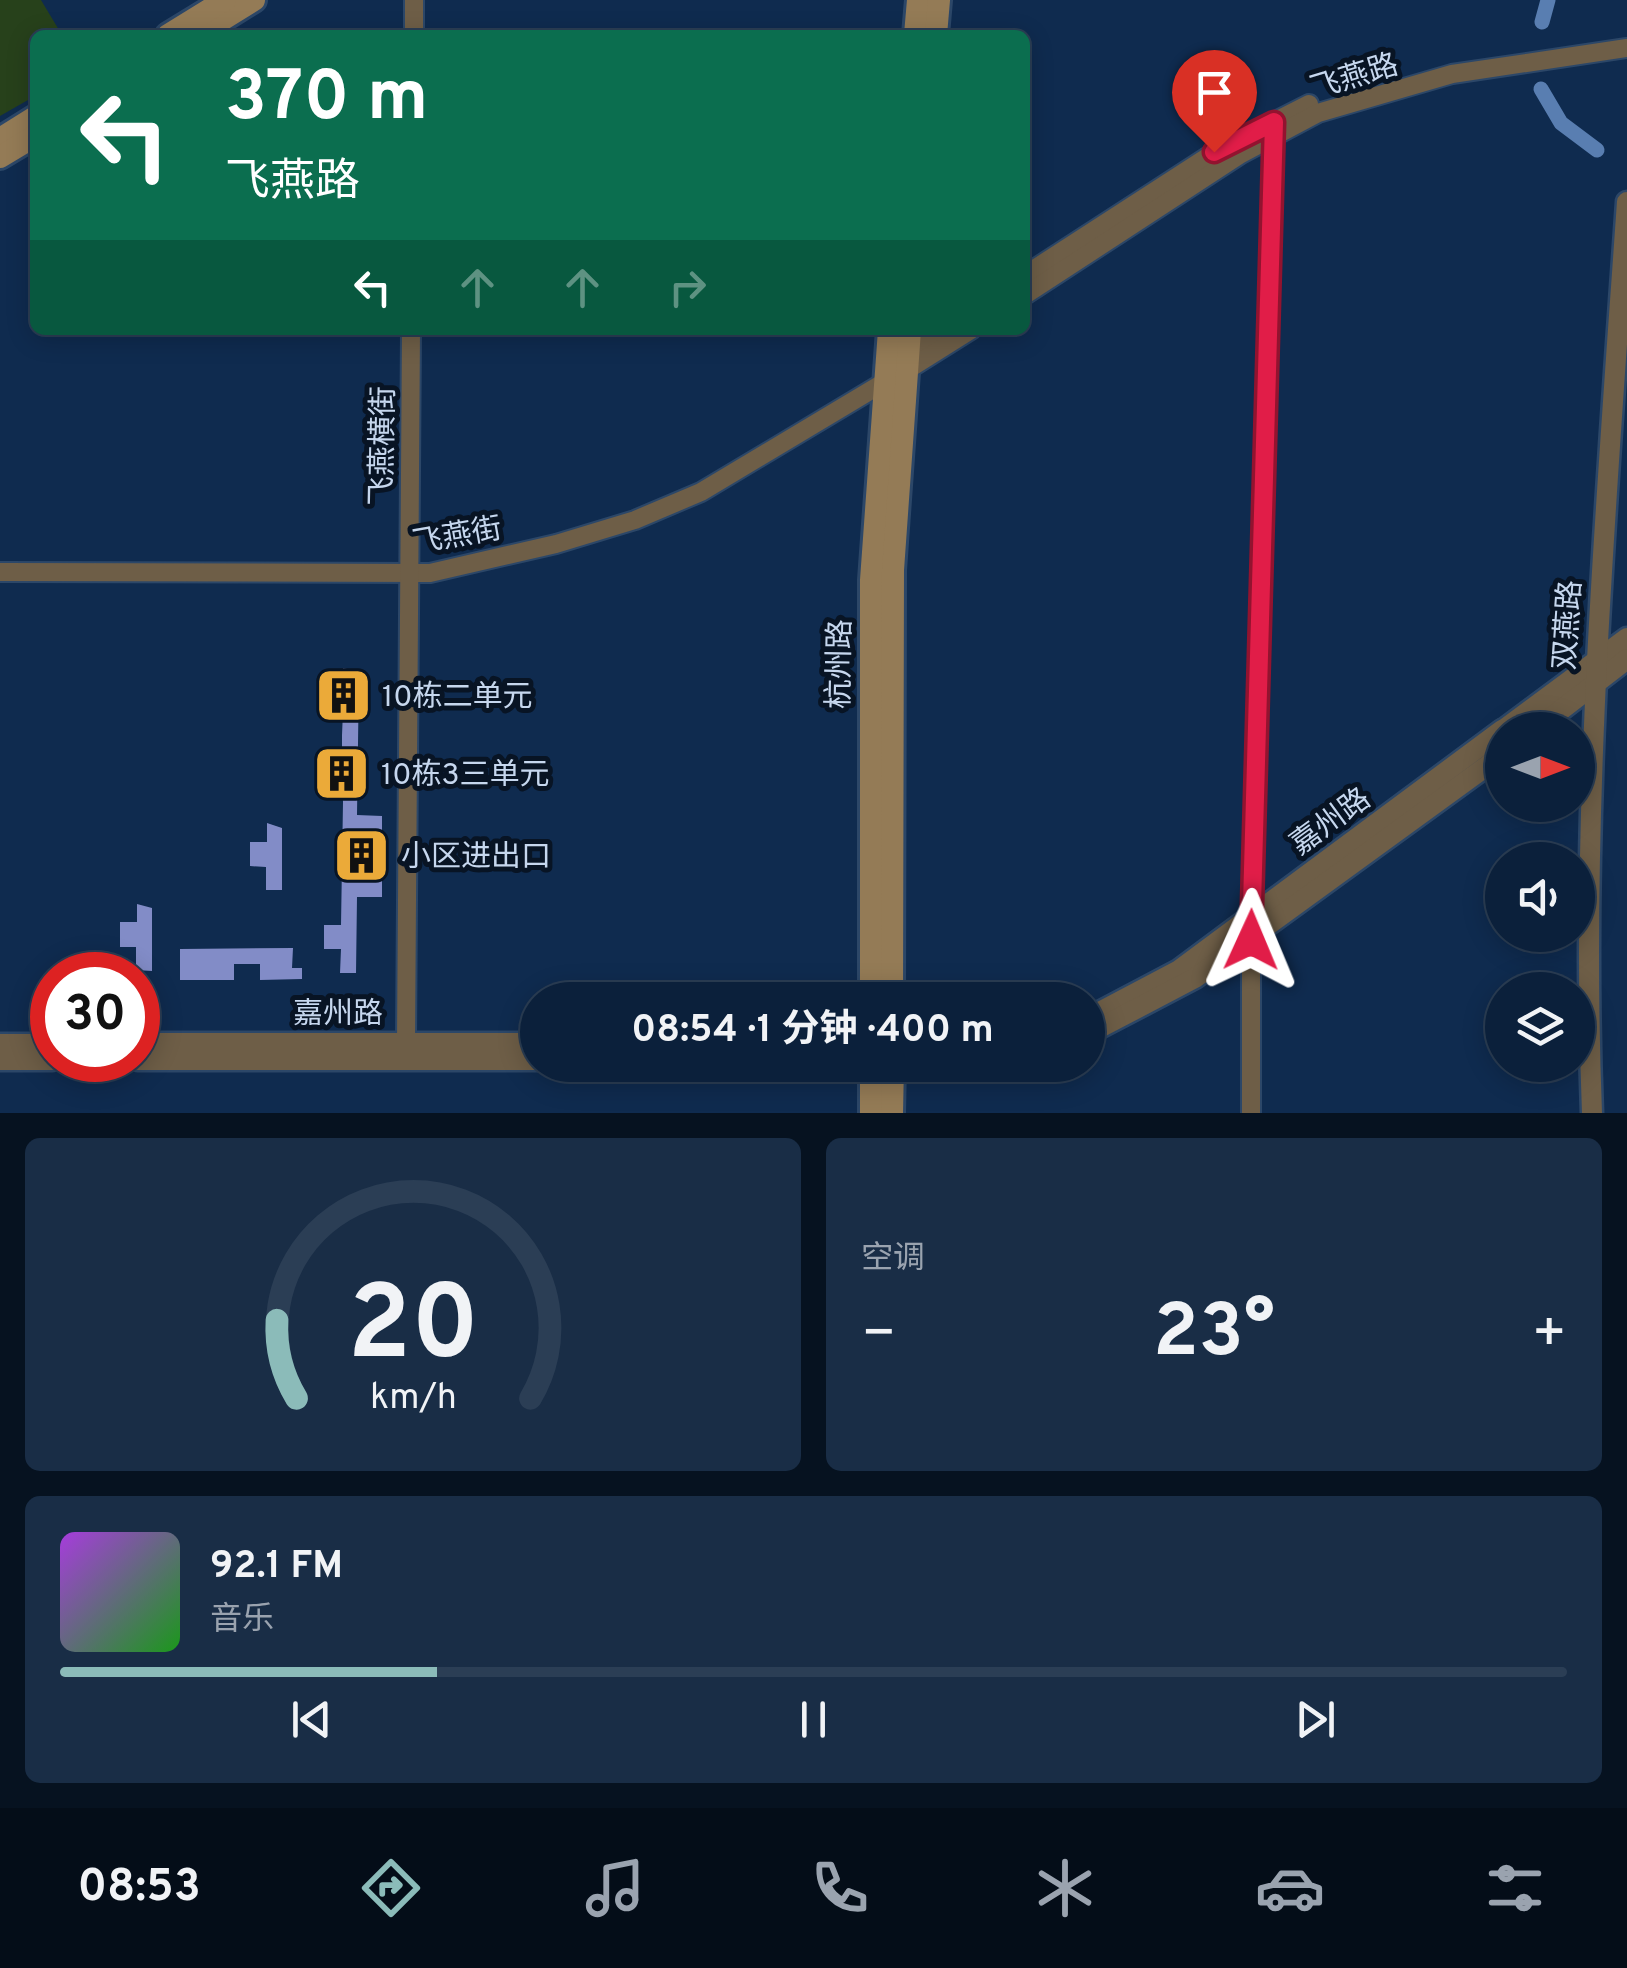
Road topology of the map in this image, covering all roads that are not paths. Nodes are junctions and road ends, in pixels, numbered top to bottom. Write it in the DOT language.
graph roads {
  1 [pos="225,0"];
  2 [pos="254,0"];
  3 [pos="414,0"];
  4 [pos="918,0"];
  5 [pos="939,0"];
  6 [pos="176,30"];
  7 [pos="206,30"];
  8 [pos="414,30"];
  9 [pos="915,30"];
  10 [pos="936,30"];
  11 [pos="1627,37"];
  12 [pos="1627,48"];
  13 [pos="30,120"];
  14 [pos="1274,129"];
  15 [pos="0,139"];
  16 [pos="30,139"];
  17 [pos="0,157"];
  18 [pos="1627,202"];
  19 [pos="1030,272"];
  20 [pos="1030,292"];
  21 [pos="411,335"];
  22 [pos="888,335"];
  23 [pos="934,335"];
  24 [pos="956,335"];
  25 [pos="908,352"];
  26 [pos="883,383"];
  27 [pos="0,572"];
  28 [pos="408,572"];
  29 [pos="1627,638"];
  30 [pos="1595,659"];
  31 [pos="1627,659"];
  32 [pos="1593,684"];
  33 [pos="1526,712"];
  34 [pos="1558,712"];
  35 [pos="1485,743"];
  36 [pos="1485,768"];
  37 [pos="1251,917"];
  38 [pos="1251,940"];
  39 [pos="870,982"];
  40 [pos="892,982"];
  41 [pos="1105,1009"];
  42 [pos="1105,1026"];
  43 [pos="160,1043"];
  44 [pos="406,1043"];
  45 [pos="520,1043"];
  46 [pos="0,1044"];
  47 [pos="30,1044"];
  48 [pos="0,1060"];
  49 [pos="30,1060"];
  50 [pos="160,1060"];
  51 [pos="520,1060"];
  52 [pos="871,1082"];
  53 [pos="893,1082"];
  54 [pos="871,1113"];
  55 [pos="892,1113"];
  56 [pos="1252,1113"];
  57 [pos="1592,1113"];
  1 -- 6 [label="main road"];
  2 -- 7 [label="main road"];
  3 -- 8 [label="street"];
  4 -- 9 [label="main road"];
  5 -- 10 [label="main road"];
  11 -- 14 [label="street, 飞燕路"];
  12 -- 14 [label="street, 飞燕路"];
  13 -- 15 [label="main road"];
  14 -- 19 [label="street, 飞燕路"];
  14 -- 20 [label="street, 飞燕路"];
  14 -- 37 [label="street"];
  16 -- 17 [label="main road"];
  18 -- 30 [label="street, 双燕路"];
  21 -- 28 [label="street, 飞燕横街"];
  22 -- 26 [label="main road, 杭州路"];
  23 -- 25 [label="street"];
  24 -- 25 [label="street"];
  25 -- 26 [label="street"];
  25 -- 40 [label="main road, 杭州路"];
  26 -- 28 [label="street, 飞燕街"];
  26 -- 39 [label="main road, 杭州路"];
  27 -- 28 [label="street, 飞燕街"];
  28 -- 44 [label="street, 飞燕横街"];
  29 -- 30 [label="street, 嘉州路"];
  30 -- 32 [label="street, 双燕路"];
  30 -- 33 [label="street, 嘉州路"];
  31 -- 32 [label="street"];
  32 -- 34 [label="street"];
  32 -- 57 [label="street, 双燕路"];
  35 -- 37 [label="street, 嘉州路"];
  36 -- 38 [label="street"];
  37 -- 38 [label="street"];
  37 -- 41 [label="street, 嘉州路"];
  38 -- 42 [label="street"];
  38 -- 56 [label="street"];
  43 -- 44 [label="street, 嘉州路"];
  44 -- 45 [label="street, 嘉州路"];
  46 -- 47 [label="street"];
  48 -- 49 [label="street"];
  50 -- 51 [label="street"];
  52 -- 54 [label="main road"];
  53 -- 55 [label="main road"];
}
